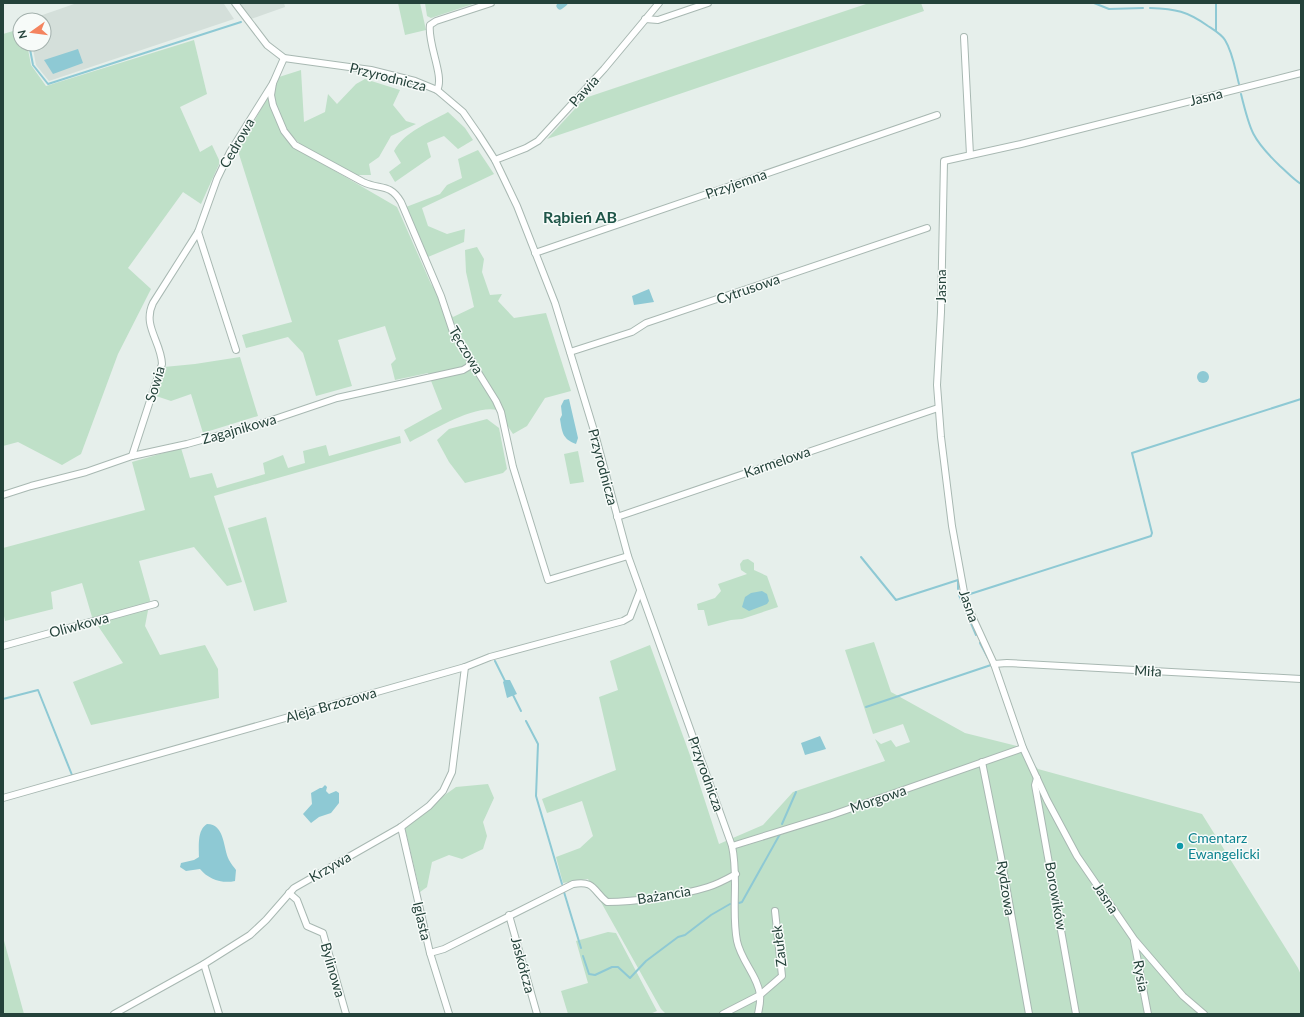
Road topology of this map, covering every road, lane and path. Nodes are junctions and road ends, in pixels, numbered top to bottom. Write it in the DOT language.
graph roads {
  1 [pos="235,3"];
  2 [pos="491,3"];
  3 [pos="659,3"];
  4 [pos="708,3"];
  5 [pos="645,19"];
  6 [pos="964,36"];
  7 [pos="284,58"];
  8 [pos="1301,73"];
  9 [pos="273,82"];
  10 [pos="437,90"];
  11 [pos="937,115"];
  12 [pos="970,155"];
  13 [pos="495,160"];
  14 [pos="927,228"];
  15 [pos="198,232"];
  16 [pos="535,253"];
  17 [pos="148,312"];
  18 [pos="236,350"];
  19 [pos="570,352"];
  20 [pos="472,361"];
  21 [pos="938,408"];
  22 [pos="132,456"];
  23 [pos="3,495"];
  24 [pos="617,517"];
  25 [pos="628,556"];
  26 [pos="640,591"];
  27 [pos="155,604"];
  28 [pos="3,646"];
  29 [pos="994,664"];
  30 [pos="465,667"];
  31 [pos="1301,679"];
  32 [pos="1023,748"];
  33 [pos="982,762"];
  34 [pos="1037,778"];
  35 [pos="3,798"];
  36 [pos="400,827"];
  37 [pos="732,846"];
  38 [pos="736,874"];
  39 [pos="595,888"];
  40 [pos="290,893"];
  41 [pos="774,911"];
  42 [pos="509,915"];
  43 [pos="1134,939"];
  44 [pos="430,953"];
  45 [pos="204,964"];
  46 [pos="760,995"];
  47 [pos="114,1014"];
  48 [pos="219,1014"];
  49 [pos="346,1014"];
  50 [pos="449,1014"];
  51 [pos="537,1014"];
  52 [pos="723,1014"];
  53 [pos="758,1014"];
  54 [pos="1028,1014"];
  55 [pos="1076,1014"];
  56 [pos="1148,1014"];
  57 [pos="1204,1014"];
  1 -- 7 [label="street"];
  2 -- 10 [label="street"];
  3 -- 5 [label="street, Pawia"];
  4 -- 5 [label="street"];
  5 -- 13 [label="street, Pawia"];
  6 -- 12 [label="street"];
  7 -- 9 [label="street, Cedrowa"];
  7 -- 10 [label="street, Przyrodnicza"];
  8 -- 12 [label="street, Jasna"];
  9 -- 15 [label="street, Cedrowa"];
  9 -- 20 [label="street, Tęczowa"];
  10 -- 13 [label="street, Przyrodnicza"];
  11 -- 16 [label="street, Przyjemna"];
  12 -- 21 [label="street, Jasna"];
  13 -- 16 [label="street, Przyrodnicza"];
  14 -- 19 [label="street, Cytrusowa"];
  15 -- 17 [label="street, Cedrowa"];
  15 -- 18 [label="street"];
  16 -- 19 [label="street, Przyrodnicza"];
  17 -- 22 [label="street, Sowia"];
  19 -- 24 [label="street, Przyrodnicza"];
  20 -- 22 [label="street, Zagajnikowa"];
  20 -- 25 [label="street, Tęczowa"];
  21 -- 24 [label="street, Karmelowa"];
  21 -- 29 [label="street, Jasna"];
  22 -- 23 [label="street, Zagajnikowa"];
  24 -- 25 [label="street, Przyrodnicza"];
  25 -- 26 [label="street, Przyrodnicza"];
  26 -- 30 [label="street, Aleja Brzozowa"];
  26 -- 37 [label="street, Przyrodnicza"];
  27 -- 28 [label="street, Oliwkowa"];
  29 -- 31 [label="street, Miła"];
  29 -- 32 [label="street, Jasna"];
  30 -- 35 [label="street, Aleja Brzozowa"];
  30 -- 36 [label="street, Krzywa"];
  32 -- 33 [label="street, Morgowa"];
  32 -- 34 [label="street, Jasna"];
  33 -- 37 [label="street, Morgowa"];
  33 -- 54 [label="street, Rydzowa"];
  34 -- 43 [label="street, Jasna"];
  34 -- 55 [label="street, Borowików"];
  36 -- 40 [label="street, Krzywa"];
  36 -- 44 [label="street, Iglasta"];
  37 -- 38 [label="street, Przyrodnicza"];
  38 -- 39 [label="street, Bażancia"];
  38 -- 46 [label="street, Przyrodnicza"];
  39 -- 42 [label="street, Jaskółcza"];
  40 -- 45 [label="street, Krzywa"];
  40 -- 49 [label="street, Bylinowa"];
  41 -- 46 [label="street, Zaułek"];
  42 -- 44 [label="street, Jaskółcza"];
  42 -- 51 [label="street, Jaskółcza"];
  43 -- 56 [label="street, Rysia"];
  43 -- 57 [label="street, Jasna"];
  44 -- 50 [label="street, Iglasta"];
  45 -- 47 [label="street, Krzywa"];
  45 -- 48 [label="street"];
  46 -- 52 [label="street"];
  46 -- 53 [label="street, Przyrodnicza"];
}
